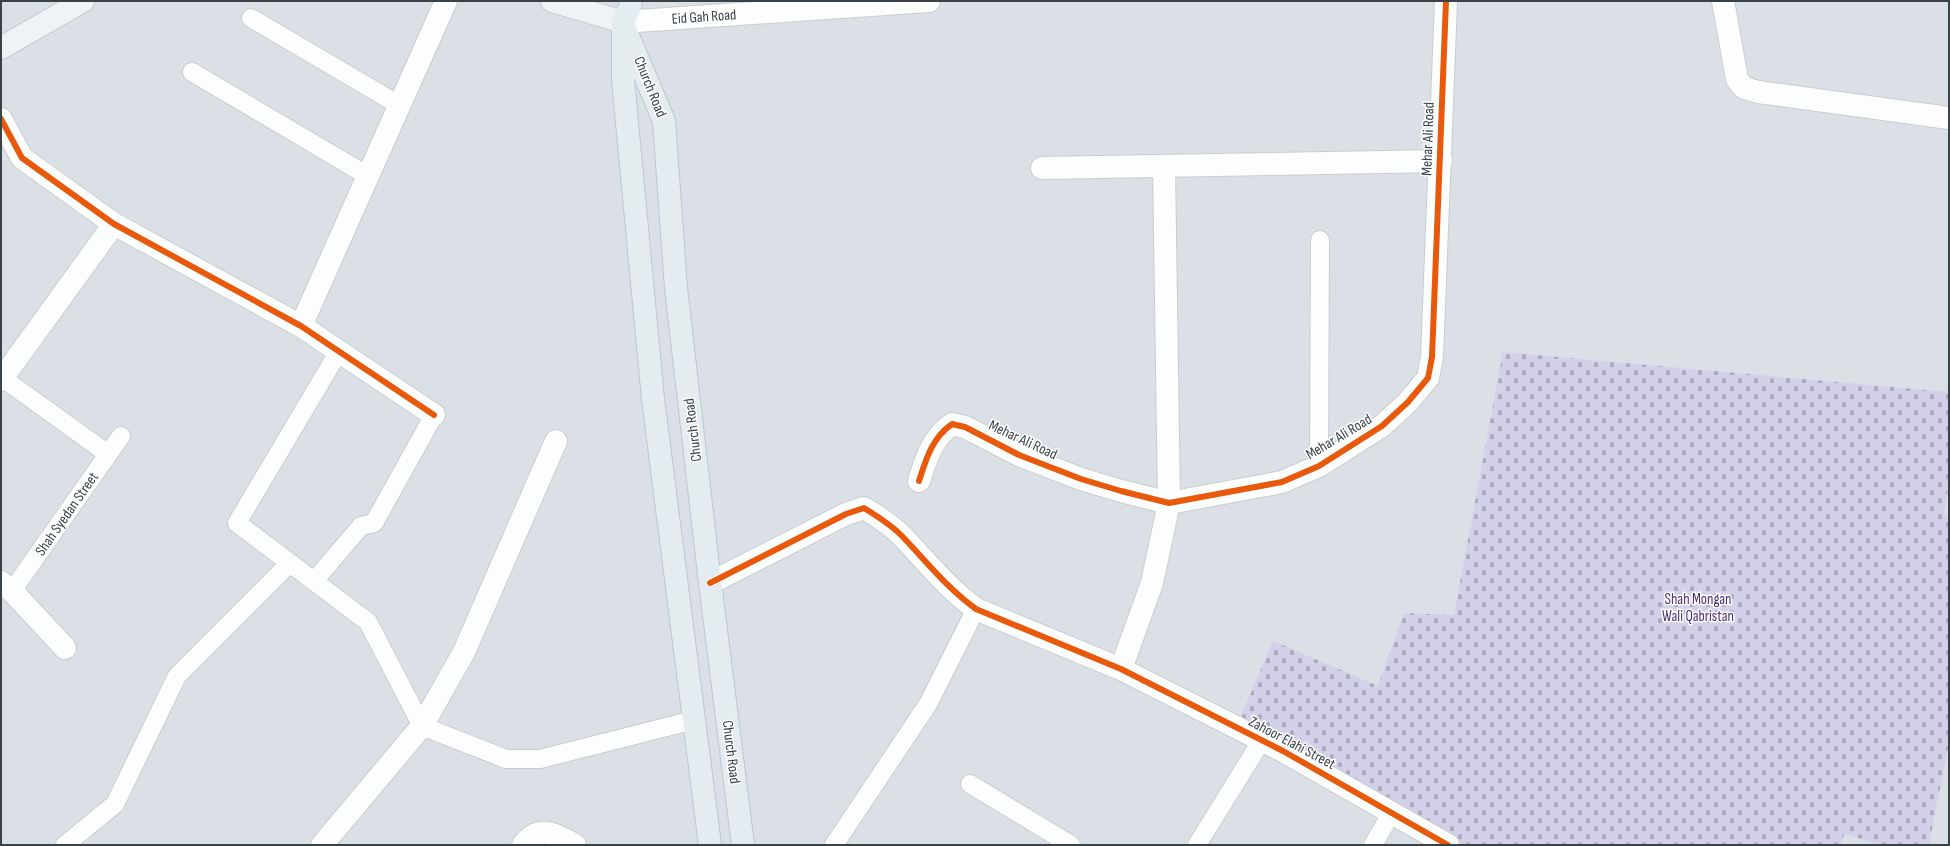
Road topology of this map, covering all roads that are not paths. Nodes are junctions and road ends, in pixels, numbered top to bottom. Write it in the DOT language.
graph roads {
  1 [pos="83,1"];
  2 [pos="446,1"];
  3 [pos="552,1"];
  4 [pos="631,1"];
  5 [pos="929,1"];
  6 [pos="1446,1"];
  7 [pos="1723,1"];
  8 [pos="251,18"];
  9 [pos="623,22"];
  10 [pos="1,48"];
  11 [pos="192,72"];
  12 [pos="399,105"];
  13 [pos="1949,118"];
  14 [pos="1,120"];
  15 [pos="1441,161"];
  16 [pos="1164,166"];
  17 [pos="1042,168"];
  18 [pos="368,176"];
  19 [pos="114,224"];
  20 [pos="1320,240"];
  21 [pos="301,326"];
  22 [pos="338,351"];
  23 [pos="2,378"];
  24 [pos="434,415"];
  25 [pos="121,436"];
  26 [pos="556,441"];
  27 [pos="108,454"];
  28 [pos="1319,466"];
  29 [pos="919,481"];
  30 [pos="1169,503"];
  31 [pos="290,562"];
  32 [pos="314,581"];
  33 [pos="710,583"];
  34 [pos="7,587"];
  35 [pos="976,609"];
  36 [pos="65,648"];
  37 [pos="1121,670"];
  38 [pos="694,720"];
  39 [pos="422,726"];
  40 [pos="1262,740"];
  41 [pos="970,784"];
  42 [pos="1392,812"];
  43 [pos="65,845"];
  44 [pos="322,845"];
  45 [pos="523,845"];
  46 [pos="575,845"];
  47 [pos="710,845"];
  48 [pos="743,845"];
  49 [pos="834,845"];
  50 [pos="1071,845"];
  51 [pos="1197,845"];
  52 [pos="1373,845"];
  53 [pos="1448,845"];
  1 -- 10 [label="main road"];
  2 -- 12 [label="street"];
  3 -- 9 [label="main road"];
  4 -- 9 [label="main road, Church Road"];
  5 -- 9 [label="street, Eid Gah Road"];
  6 -- 15 [label="street, Mehar Ali Road"];
  7 -- 13 [label="street"];
  8 -- 12 [label="lane"];
  9 -- 33 [label="main road, Church Road"];
  9 -- 38 [label="main road, Church Road"];
  11 -- 18 [label="lane"];
  12 -- 18 [label="street"];
  14 -- 19 [label="street"];
  15 -- 16 [label="street"];
  15 -- 28 [label="street, Mehar Ali Road"];
  16 -- 17 [label="street"];
  16 -- 30 [label="street"];
  18 -- 21 [label="street"];
  19 -- 21 [label="street"];
  19 -- 23 [label="street"];
  20 -- 28 [label="lane"];
  21 -- 22 [label="street"];
  22 -- 24 [label="street"];
  22 -- 31 [label="lane"];
  23 -- 27 [label="lane"];
  24 -- 32 [label="lane"];
  25 -- 27 [label="lane, Shah Syedan Street"];
  26 -- 39 [label="street"];
  27 -- 34 [label="lane, Shah Syedan Street"];
  28 -- 30 [label="street, Mehar Ali Road"];
  29 -- 30 [label="street, Mehar Ali Road"];
  30 -- 37 [label="street"];
  31 -- 32 [label="lane"];
  31 -- 43 [label="lane"];
  32 -- 39 [label="lane"];
  33 -- 35 [label="street, Zahoor Elahi Street"];
  33 -- 48 [label="main road, Church Road"];
  34 -- 36 [label="street"];
  35 -- 37 [label="street, Zahoor Elahi Street"];
  35 -- 49 [label="lane"];
  37 -- 40 [label="street, Zahoor Elahi Street"];
  38 -- 39 [label="lane"];
  38 -- 47 [label="main road, Church Road"];
  39 -- 44 [label="street"];
  40 -- 42 [label="street, Zahoor Elahi Street"];
  40 -- 51 [label="lane"];
  41 -- 50 [label="lane"];
  42 -- 52 [label="lane"];
  42 -- 53 [label="street, Zahoor Elahi Street"];
  45 -- 46 [label="street"];
}
